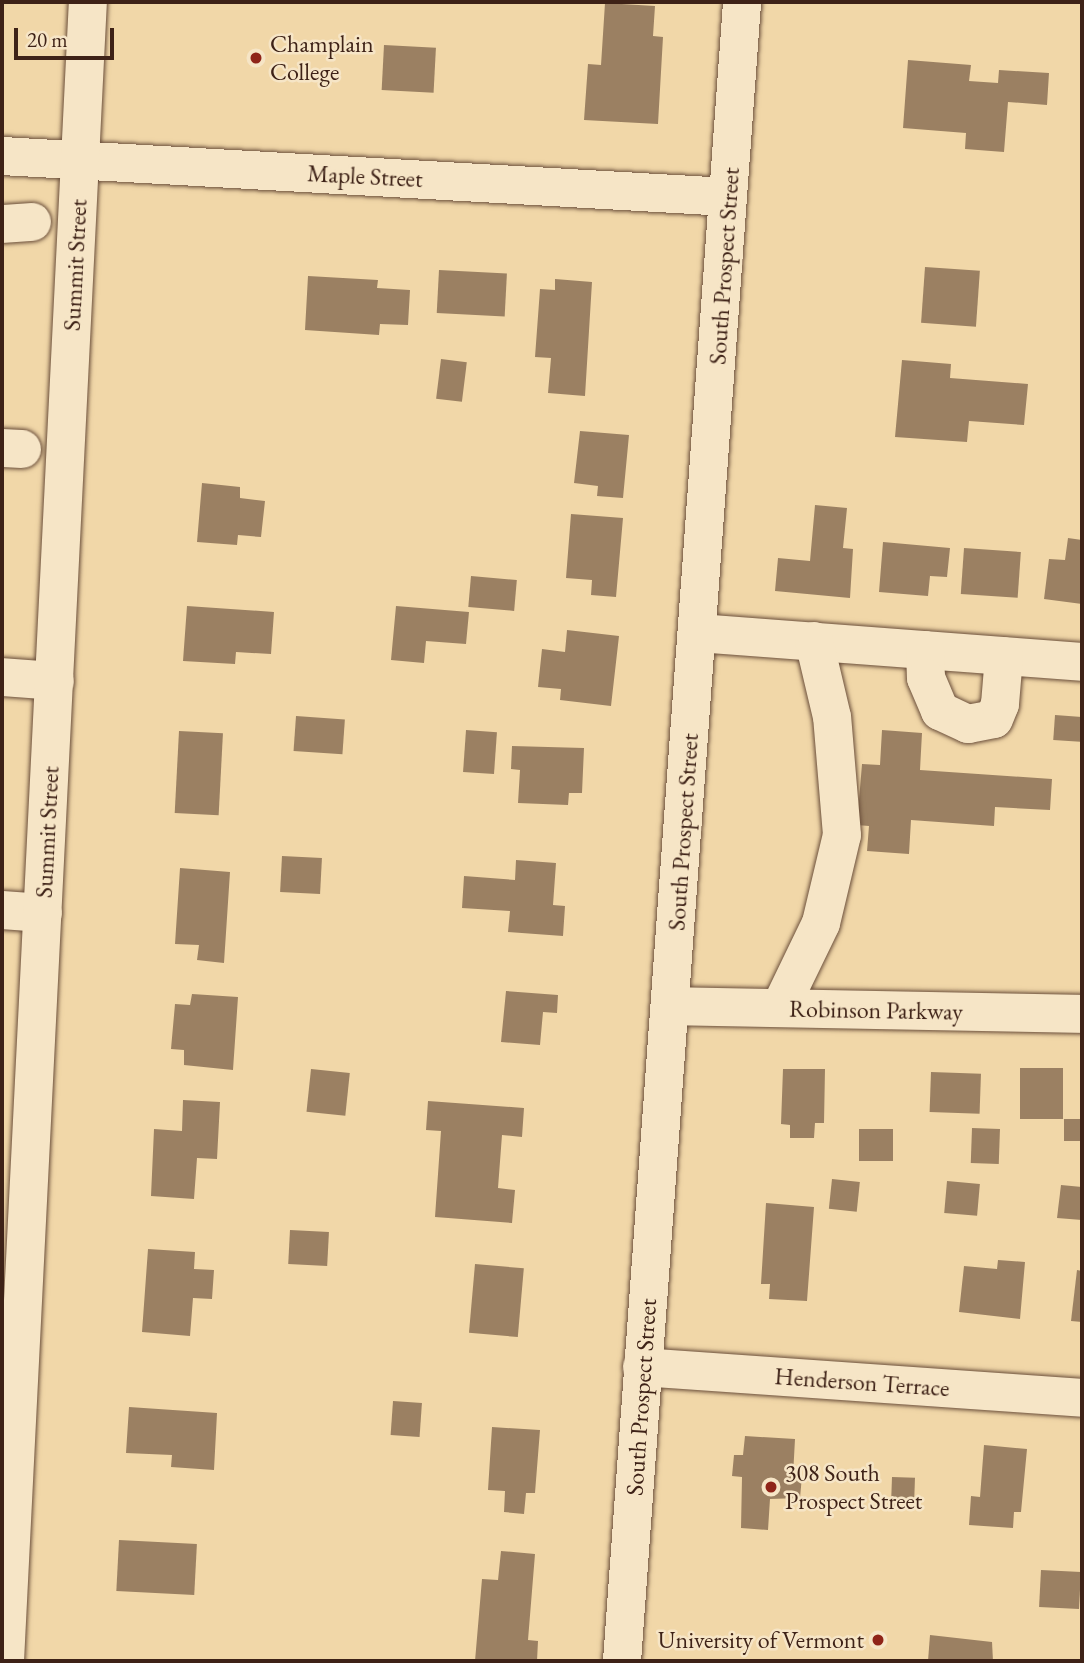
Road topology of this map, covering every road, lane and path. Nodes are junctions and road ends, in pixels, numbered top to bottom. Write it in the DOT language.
graph roads {
  1 [pos="88,2"];
  2 [pos="742,2"];
  3 [pos="2,156"];
  4 [pos="80,160"];
  5 [pos="729,197"];
  6 [pos="698,633"];
  7 [pos="814,642"];
  8 [pos="925,650"];
  9 [pos="1004,656"];
  10 [pos="1082,662"];
  11 [pos="2,677"];
  12 [pos="54,681"];
  13 [pos="2,910"];
  14 [pos="43,913"];
  15 [pos="670,1006"];
  16 [pos="780,1008"];
  17 [pos="1082,1014"];
  18 [pos="642,1367"];
  19 [pos="1082,1398"];
  20 [pos="5,1661"];
  21 [pos="622,1661"];
  1 -- 4 [label="street, Summit Street"];
  2 -- 5 [label="street, South Prospect Street"];
  3 -- 4 [label="street, Maple Street"];
  4 -- 5 [label="street, Maple Street"];
  4 -- 12 [label="street, Summit Street"];
  5 -- 6 [label="street, South Prospect Street"];
  6 -- 7 [label="street"];
  6 -- 15 [label="street, South Prospect Street"];
  7 -- 8 [label="street"];
  7 -- 16 [label="street"];
  8 -- 9 [label="street"];
  8 -- 9 [label="street"];
  9 -- 10 [label="street"];
  11 -- 12 [label="street"];
  12 -- 14 [label="street, Summit Street"];
  13 -- 14 [label="street"];
  14 -- 20 [label="street, Summit Street"];
  15 -- 16 [label="street, Robinson Parkway"];
  15 -- 18 [label="street, South Prospect Street"];
  16 -- 17 [label="street, Robinson Parkway"];
  18 -- 19 [label="street, Henderson Terrace"];
  18 -- 21 [label="street, South Prospect Street"];
}
